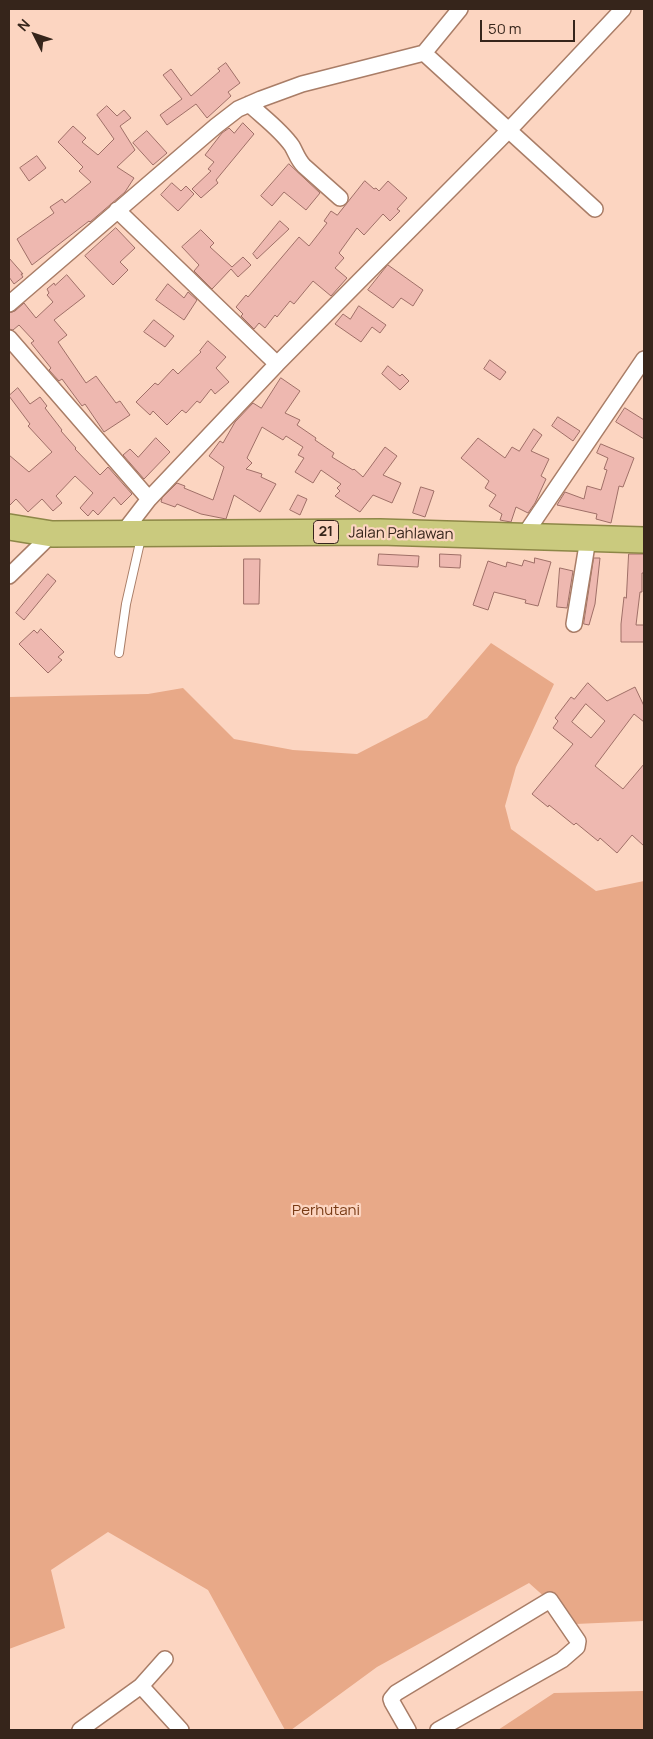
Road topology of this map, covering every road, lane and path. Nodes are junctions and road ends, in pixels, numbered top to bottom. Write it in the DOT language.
graph roads {
  1 [pos="460,9"];
  2 [pos="623,9"];
  3 [pos="424,53"];
  4 [pos="249,104"];
  5 [pos="509,130"];
  6 [pos="340,198"];
  7 [pos="595,208"];
  8 [pos="117,210"];
  9 [pos="9,304"];
  10 [pos="9,338"];
  11 [pos="644,359"];
  12 [pos="277,364"];
  13 [pos="149,498"];
  14 [pos="9,527"];
  15 [pos="52,534"];
  16 [pos="132,534"];
  17 [pos="523,537"];
  18 [pos="588,539"];
  19 [pos="644,540"];
  20 [pos="9,576"];
  21 [pos="574,624"];
  22 [pos="119,653"];
  23 [pos="165,1659"];
  24 [pos="141,1686"];
  25 [pos="80,1730"];
  26 [pos="181,1730"];
  27 [pos="408,1730"];
  28 [pos="438,1730"];
  1 -- 3 [label="street"];
  2 -- 5 [label="street"];
  3 -- 4 [label="street"];
  3 -- 5 [label="street"];
  4 -- 6 [label="street"];
  4 -- 8 [label="street"];
  5 -- 7 [label="street"];
  5 -- 12 [label="street"];
  8 -- 9 [label="street"];
  8 -- 12 [label="street"];
  10 -- 13 [label="street"];
  11 -- 17 [label="street"];
  12 -- 13 [label="street"];
  13 -- 16 [label="street"];
  14 -- 15 [label="highway, Jalan Pahlawan / 21"];
  15 -- 16 [label="highway, Jalan Pahlawan / 21"];
  15 -- 20 [label="street"];
  16 -- 17 [label="highway, Jalan Pahlawan / 21"];
  16 -- 22 [label="lane"];
  17 -- 18 [label="highway, Jalan Pahlawan / 21"];
  18 -- 19 [label="highway, Jalan Pahlawan / 21"];
  18 -- 21 [label="street"];
  23 -- 24 [label="street"];
  24 -- 25 [label="street"];
  24 -- 26 [label="street"];
  27 -- 28 [label="street"];
}
